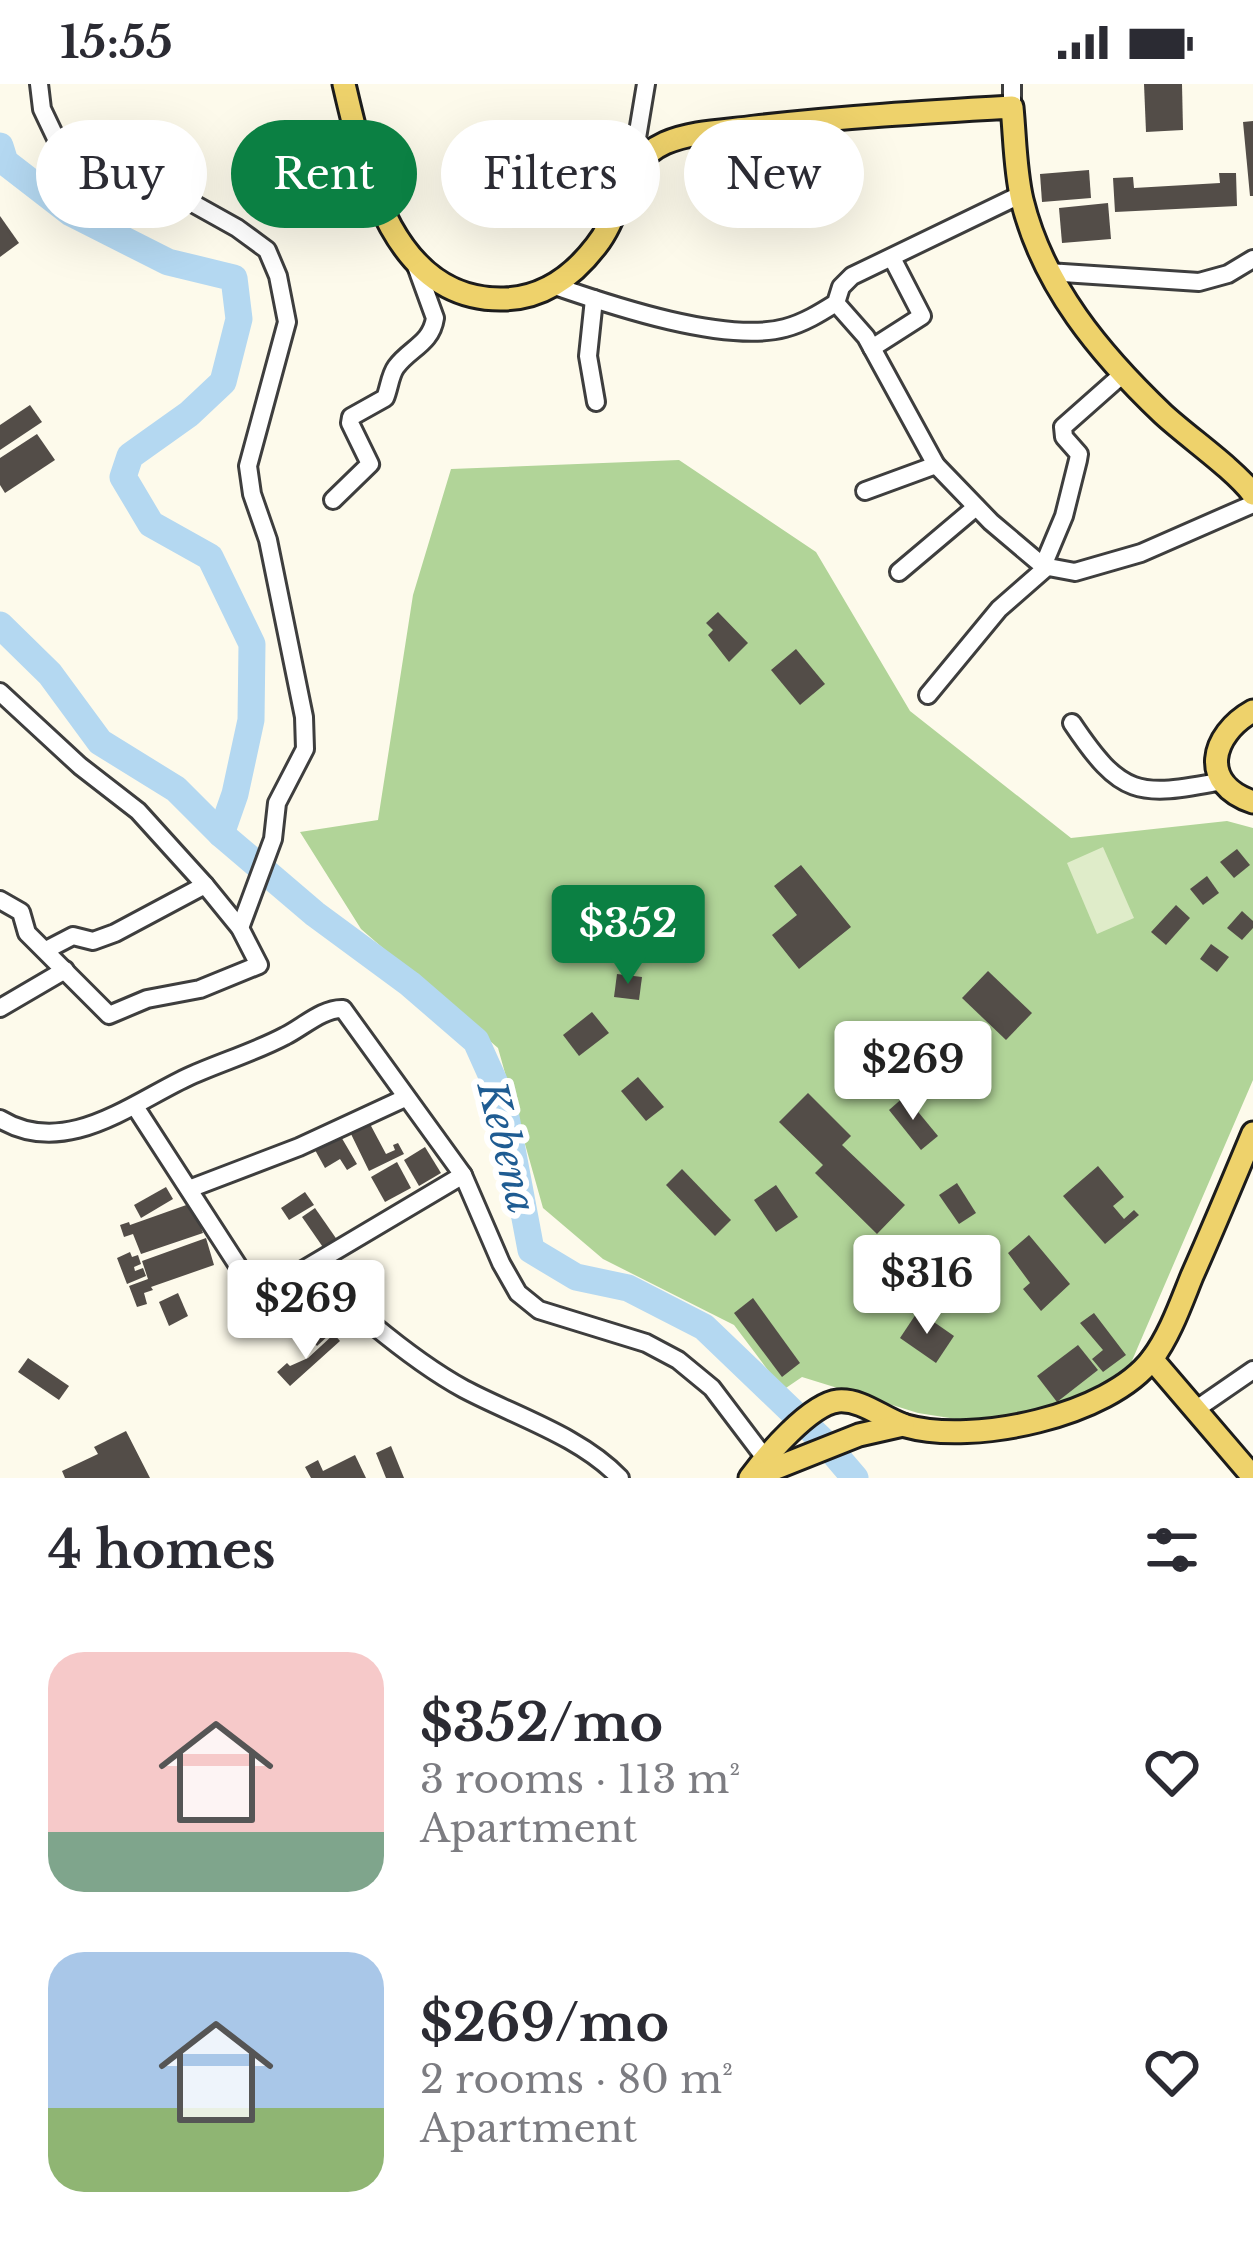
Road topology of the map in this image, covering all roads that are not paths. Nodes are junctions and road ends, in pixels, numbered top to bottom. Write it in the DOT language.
graph roads {
  1 [pos="39,84"];
  2 [pos="344,84"];
  3 [pos="646,84"];
  4 [pos="1012,84"];
  5 [pos="1012,107"];
  6 [pos="640,120"];
  7 [pos="660,146"];
  8 [pos="1021,195"];
  9 [pos="606,228"];
  10 [pos="892,258"];
  11 [pos="1253,259"];
  12 [pos="415,262"];
  13 [pos="1048,272"];
  14 [pos="555,286"];
  15 [pos="594,299"];
  16 [pos="836,303"];
  17 [pos="872,348"];
  18 [pos="1124,373"];
  19 [pos="596,402"];
  20 [pos="936,465"];
  21 [pos="1252,489"];
  22 [pos="865,491"];
  23 [pos="333,500"];
  24 [pos="976,507"];
  25 [pos="1045,567"];
  26 [pos="899,572"];
  27 [pos="0,692"];
  28 [pos="928,695"];
  29 [pos="1253,711"];
  30 [pos="1072,723"];
  31 [pos="1222,782"];
  32 [pos="1253,802"];
  33 [pos="205,885"];
  34 [pos="0,900"];
  35 [pos="240,928"];
  36 [pos="46,950"];
  37 [pos="64,970"];
  38 [pos="0,1008"];
  39 [pos="405,1098"];
  40 [pos="136,1108"];
  41 [pos="0,1120"];
  42 [pos="1253,1133"];
  43 [pos="463,1175"];
  44 [pos="189,1189"];
  45 [pos="372,1324"];
  46 [pos="1152,1360"];
  47 [pos="1253,1370"];
  48 [pos="1195,1410"];
  49 [pos="903,1425"];
  50 [pos="777,1455"];
  51 [pos="1249,1476"];
  52 [pos="620,1478"];
  1 -- 35 [label="street"];
  2 -- 12 [label="main road"];
  3 -- 6 [label="street"];
  4 -- 5 [label="street"];
  5 -- 7 [label="main road"];
  5 -- 8 [label="main road"];
  8 -- 10 [label="street"];
  8 -- 13 [label="main road"];
  9 -- 14 [label="main road"];
  10 -- 16 [label="street"];
  10 -- 17 [label="street"];
  11 -- 13 [label="street"];
  12 -- 14 [label="main road"];
  12 -- 23 [label="street"];
  13 -- 18 [label="main road"];
  14 -- 15 [label="street"];
  15 -- 16 [label="street"];
  15 -- 19 [label="street"];
  16 -- 17 [label="street"];
  17 -- 20 [label="street"];
  18 -- 21 [label="main road"];
  18 -- 25 [label="street"];
  20 -- 22 [label="street"];
  20 -- 24 [label="street"];
  21 -- 25 [label="street"];
  24 -- 25 [label="street"];
  24 -- 26 [label="street"];
  25 -- 28 [label="street"];
  27 -- 33 [label="street"];
  29 -- 31 [label="main road"];
  30 -- 31 [label="street"];
  31 -- 32 [label="main road"];
  33 -- 35 [label="street"];
  33 -- 36 [label="street"];
  34 -- 36 [label="street"];
  35 -- 37 [label="street"];
  36 -- 37 [label="street"];
  37 -- 38 [label="street"];
  39 -- 40 [label="street"];
  39 -- 43 [label="street"];
  39 -- 44 [label="street"];
  40 -- 41 [label="street"];
  40 -- 44 [label="street"];
  42 -- 46 [label="main road"];
  43 -- 44 [label="street"];
  43 -- 50 [label="street"];
  45 -- 52 [label="street"];
  46 -- 48 [label="main road"];
  46 -- 49 [label="main road"];
  47 -- 48 [label="street"];
  48 -- 51 [label="main road"];
  49 -- 50 [label="main road"];
  49 -- 50 [label="main road"];
}
